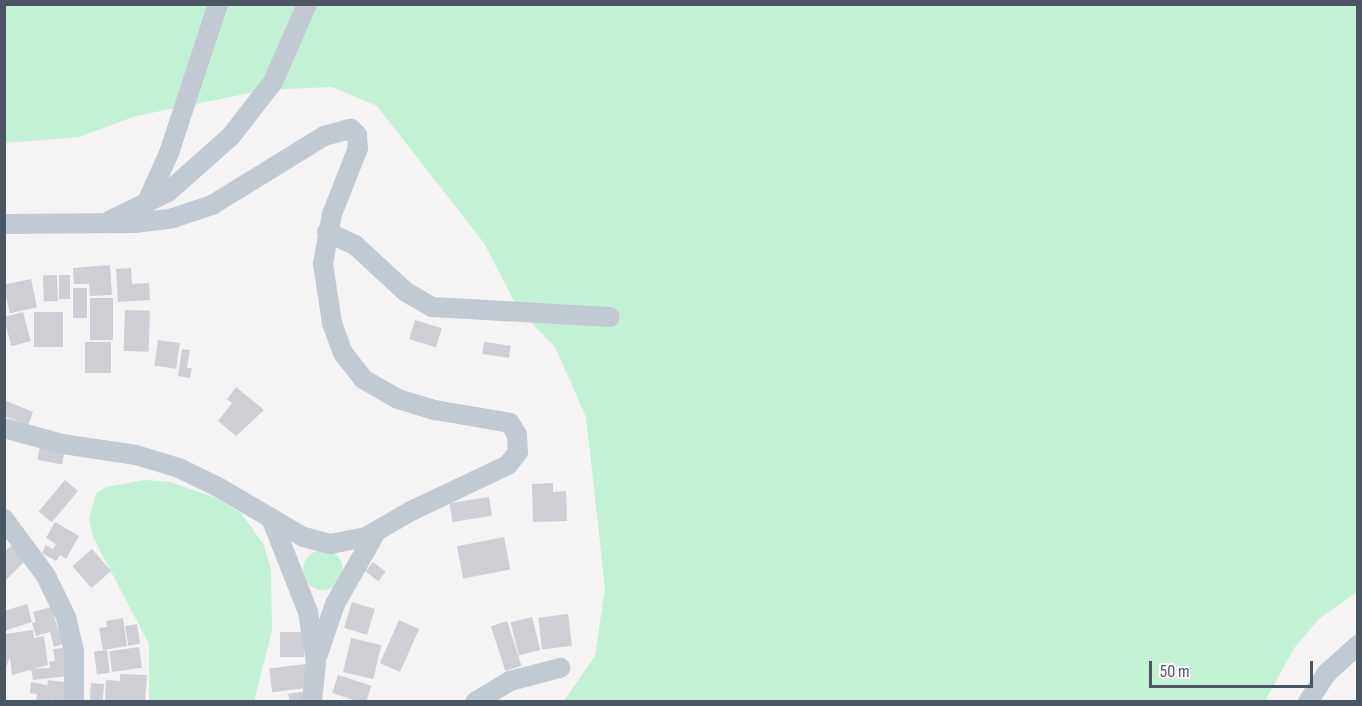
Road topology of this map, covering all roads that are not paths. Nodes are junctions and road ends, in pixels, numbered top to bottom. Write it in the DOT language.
graph roads {
  1 [pos="218,4"];
  2 [pos="307,4"];
  3 [pos="146,204"];
  4 [pos="104,223"];
  5 [pos="4,224"];
  6 [pos="327,232"];
  7 [pos="610,317"];
  8 [pos="4,428"];
  9 [pos="271,518"];
  10 [pos="4,519"];
  11 [pos="380,529"];
  12 [pos="1358,645"];
  13 [pos="316,662"];
  14 [pos="560,668"];
  15 [pos="74,702"];
  16 [pos="312,702"];
  17 [pos="476,702"];
  18 [pos="1308,702"];
  1 -- 3 [label="street"];
  2 -- 3 [label="street"];
  3 -- 4 [label="street"];
  4 -- 5 [label="street"];
  4 -- 6 [label="street"];
  6 -- 7 [label="street"];
  6 -- 11 [label="street"];
  8 -- 9 [label="street"];
  9 -- 11 [label="street"];
  9 -- 13 [label="street"];
  10 -- 15 [label="street"];
  11 -- 13 [label="street"];
  12 -- 18 [label="street"];
  13 -- 16 [label="street"];
  14 -- 17 [label="street"];
}
